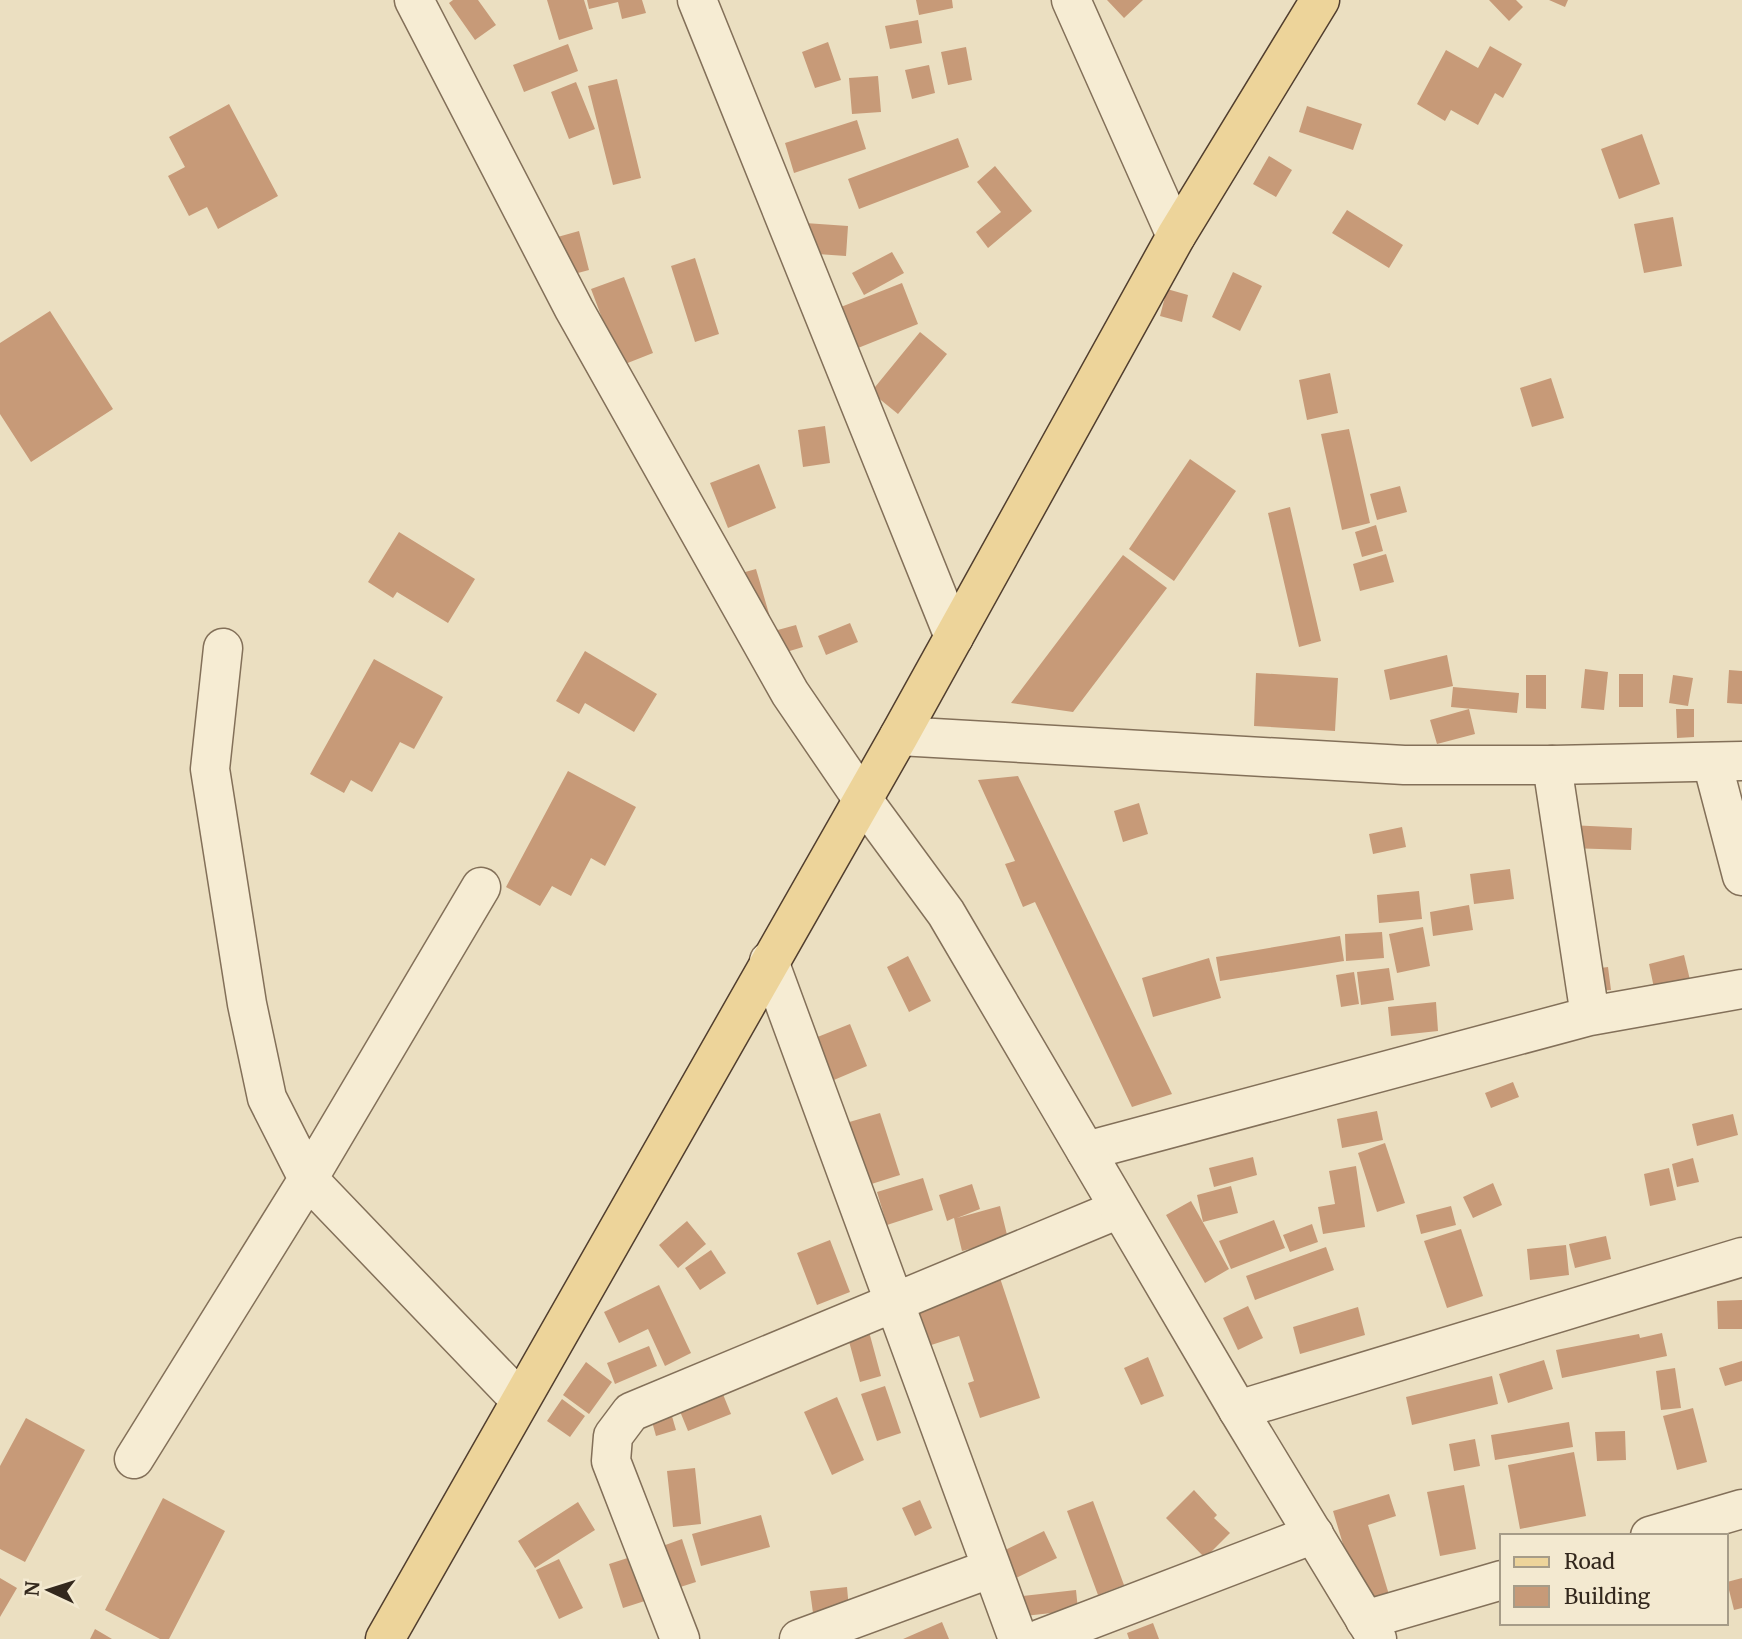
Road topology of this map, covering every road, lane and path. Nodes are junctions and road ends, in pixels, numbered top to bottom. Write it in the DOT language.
graph roads {
  1 [pos="414,0"];
  2 [pos="697,0"];
  3 [pos="1071,0"];
  4 [pos="1320,0"];
  5 [pos="1176,236"];
  6 [pos="954,637"];
  7 [pos="223,648"];
  8 [pos="899,736"];
  9 [pos="1727,762"];
  10 [pos="1552,765"];
  11 [pos="863,800"];
  12 [pos="1742,876"];
  13 [pos="481,887"];
  14 [pos="769,961"];
  15 [pos="1742,989"];
  16 [pos="1590,1016"];
  17 [pos="1086,1151"];
  18 [pos="308,1180"];
  19 [pos="1119,1209"];
  20 [pos="1742,1257"];
  21 [pos="894,1302"];
  22 [pos="520,1400"];
  23 [pos="1238,1410"];
  24 [pos="134,1459"];
  25 [pos="1742,1508"];
  26 [pos="1314,1534"];
  27 [pos="1657,1534"];
  28 [pos="992,1567"];
  29 [pos="1500,1581"];
  30 [pos="1371,1630"];
  31 [pos="385,1639"];
  32 [pos="680,1639"];
  33 [pos="799,1639"];
  34 [pos="1018,1639"];
  35 [pos="1040,1639"];
  1 -- 11 [label="street"];
  2 -- 6 [label="street"];
  3 -- 5 [label="street"];
  4 -- 5 [label="main road"];
  5 -- 6 [label="main road"];
  6 -- 8 [label="main road"];
  7 -- 18 [label="street"];
  8 -- 10 [label="street"];
  8 -- 11 [label="main road"];
  9 -- 10 [label="street"];
  9 -- 12 [label="street"];
  10 -- 16 [label="street"];
  11 -- 14 [label="main road"];
  11 -- 17 [label="street"];
  13 -- 18 [label="street"];
  14 -- 21 [label="street"];
  14 -- 22 [label="main road"];
  15 -- 16 [label="street"];
  16 -- 17 [label="street"];
  17 -- 19 [label="street"];
  18 -- 22 [label="street"];
  18 -- 24 [label="street"];
  19 -- 21 [label="street"];
  19 -- 23 [label="street"];
  20 -- 23 [label="street"];
  21 -- 28 [label="street"];
  21 -- 32 [label="street"];
  22 -- 31 [label="main road"];
  23 -- 26 [label="street"];
  25 -- 27 [label="street"];
  26 -- 30 [label="street"];
  26 -- 35 [label="street"];
  28 -- 33 [label="street"];
  28 -- 34 [label="street"];
  29 -- 30 [label="street"];
}
